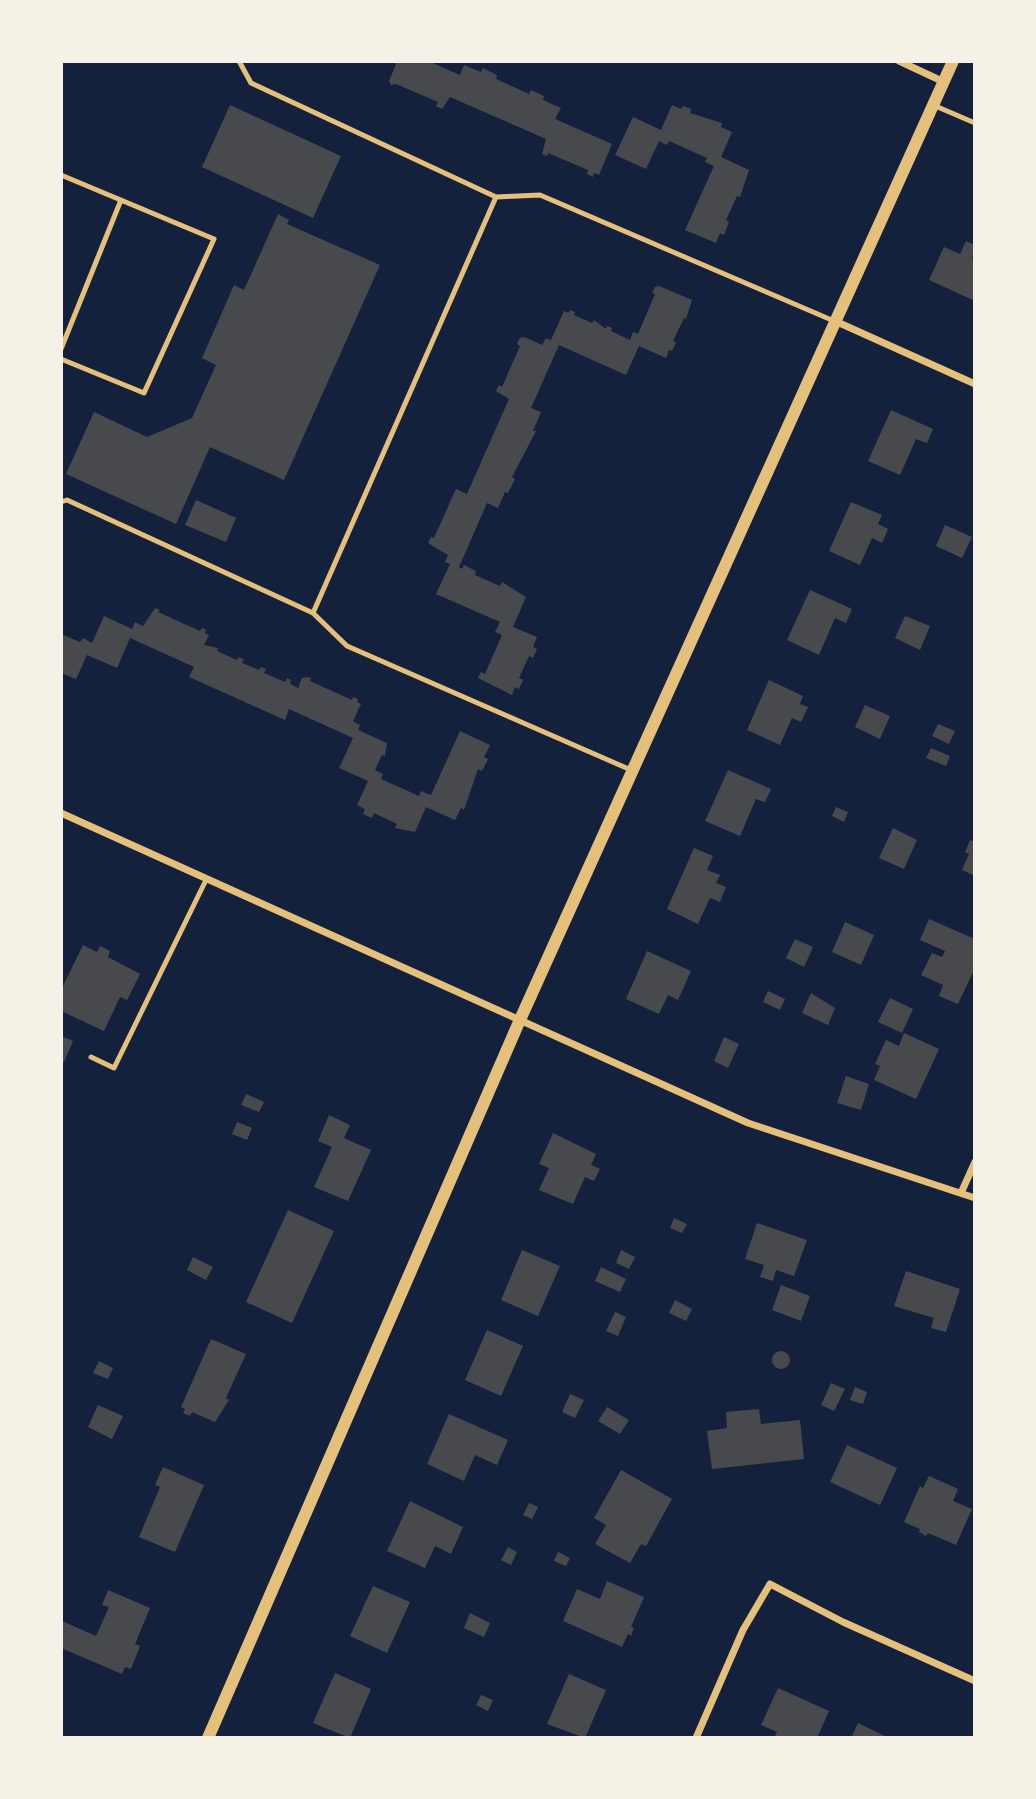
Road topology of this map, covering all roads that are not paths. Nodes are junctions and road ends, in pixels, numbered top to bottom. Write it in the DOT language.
graph roads {
  1 [pos="239,61"];
  2 [pos="899,61"];
  3 [pos="953,61"];
  4 [pos="944,82"];
  5 [pos="933,105"];
  6 [pos="975,122"];
  7 [pos="61,175"];
  8 [pos="496,197"];
  9 [pos="121,200"];
  10 [pos="834,321"];
  11 [pos="61,349"];
  12 [pos="61,359"];
  13 [pos="975,384"];
  14 [pos="61,502"];
  15 [pos="313,613"];
  16 [pos="632,771"];
  17 [pos="61,813"];
  18 [pos="206,880"];
  19 [pos="519,1022"];
  20 [pos="91,1057"];
  21 [pos="975,1162"];
  22 [pos="961,1193"];
  23 [pos="975,1198"];
  24 [pos="975,1681"];
  25 [pos="208,1738"];
  26 [pos="696,1738"];
  1 -- 8 [label="lane"];
  2 -- 4 [label="street"];
  3 -- 4 [label="street"];
  4 -- 5 [label="street"];
  5 -- 6 [label="lane"];
  5 -- 10 [label="street"];
  7 -- 9 [label="lane"];
  8 -- 10 [label="lane"];
  8 -- 15 [label="lane"];
  9 -- 11 [label="lane"];
  9 -- 12 [label="lane"];
  10 -- 13 [label="street"];
  10 -- 16 [label="street"];
  14 -- 15 [label="lane"];
  15 -- 16 [label="lane"];
  16 -- 19 [label="street"];
  17 -- 18 [label="street"];
  18 -- 19 [label="street"];
  18 -- 20 [label="lane"];
  19 -- 22 [label="street"];
  19 -- 25 [label="street"];
  21 -- 22 [label="street"];
  22 -- 23 [label="street"];
  24 -- 26 [label="street"];
}
